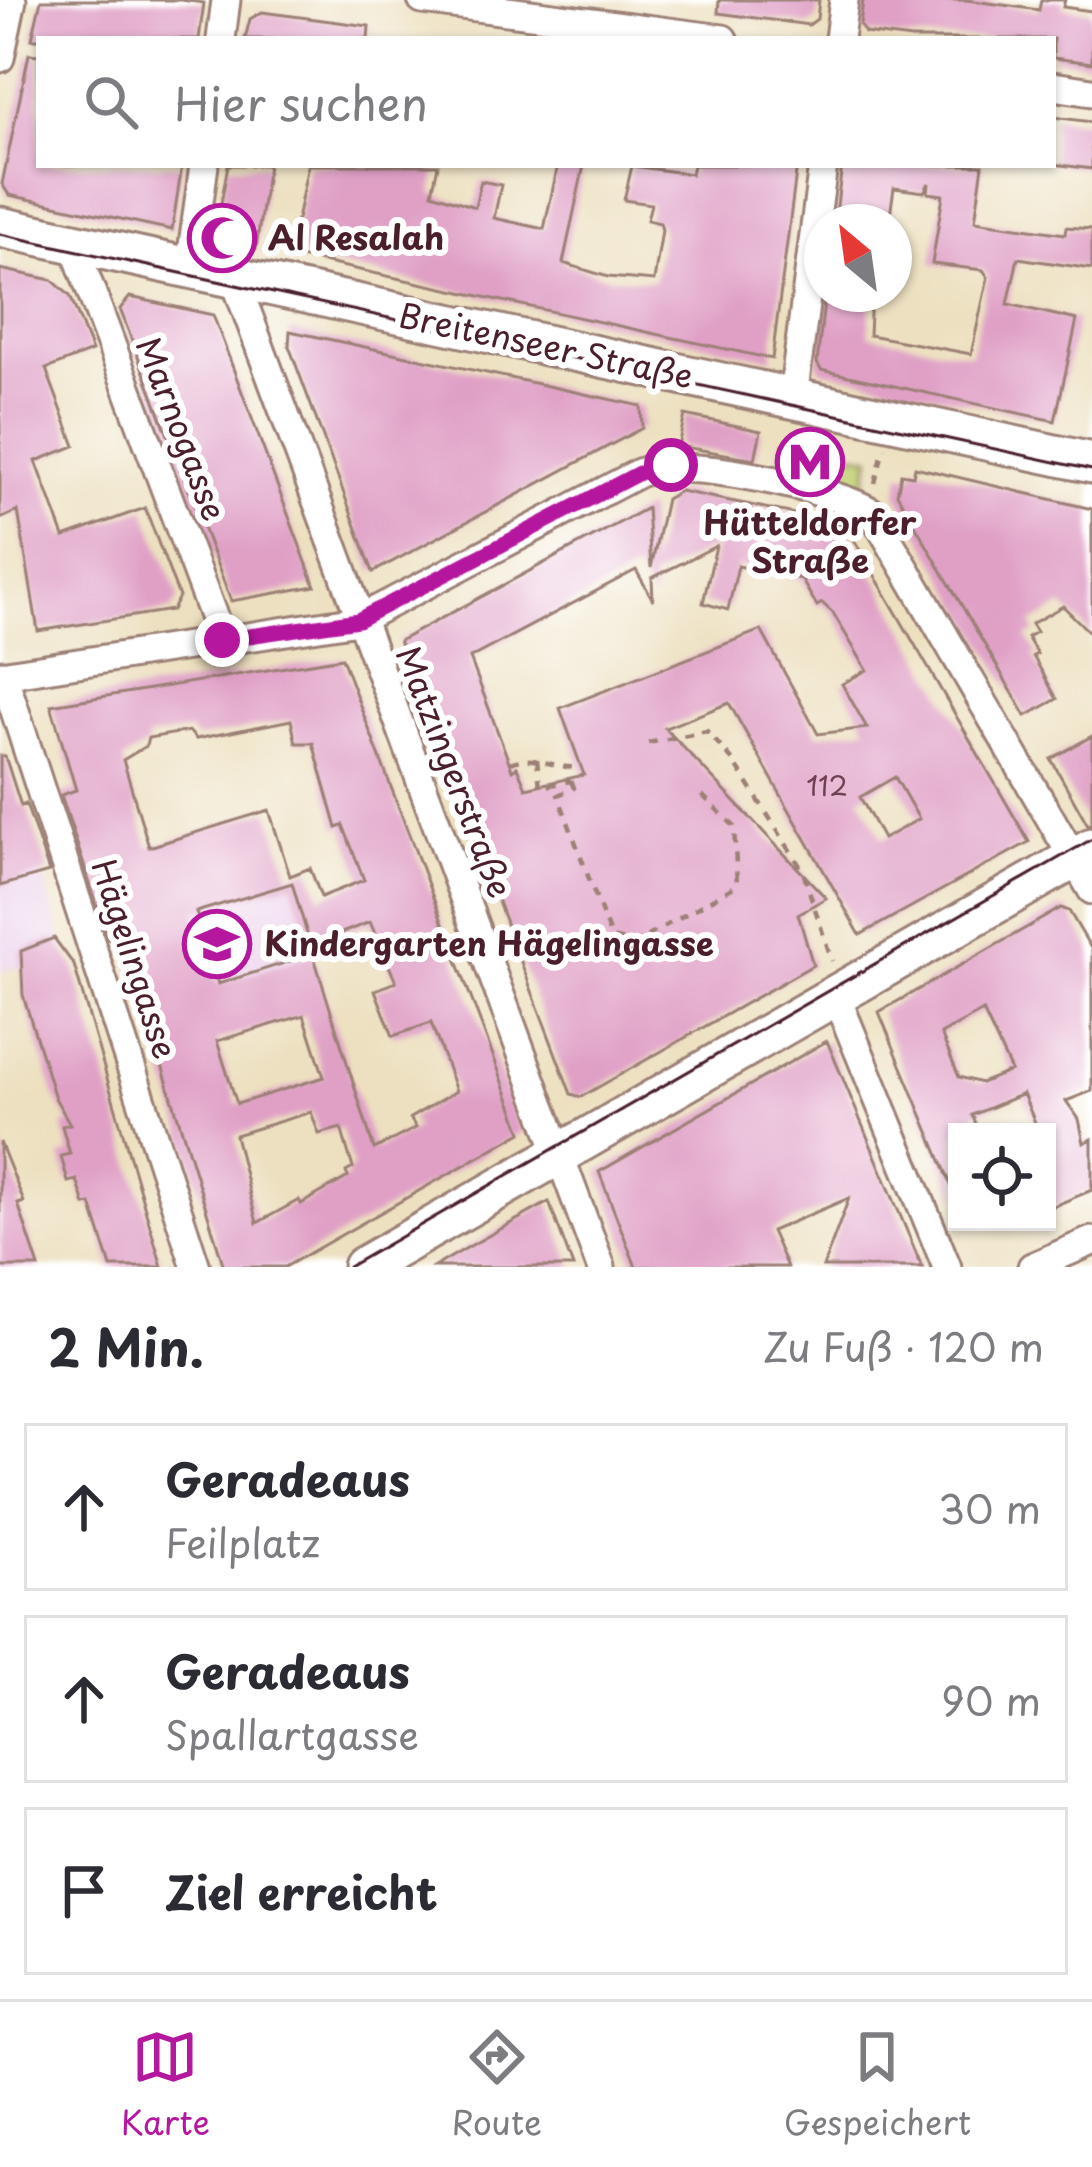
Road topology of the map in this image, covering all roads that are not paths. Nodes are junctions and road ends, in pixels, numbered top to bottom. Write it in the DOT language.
graph roads {
  1 [pos="11,0"];
  2 [pos="226,0"];
  3 [pos="422,0"];
  4 [pos="844,0"];
  5 [pos="221,36"];
  6 [pos="700,36"];
  7 [pos="838,36"];
  8 [pos="0,58"];
  9 [pos="1056,86"];
  10 [pos="1092,92"];
  11 [pos="204,168"];
  12 [pos="823,168"];
  13 [pos="0,227"];
  14 [pos="73,243"];
  15 [pos="190,268"];
  16 [pos="235,280"];
  17 [pos="793,398"];
  18 [pos="1092,463"];
  19 [pos="358,620"];
  20 [pos="222,640"];
  21 [pos="2,674"];
  22 [pos="1086,865"];
  23 [pos="836,996"];
  24 [pos="558,1155"];
  25 [pos="1092,1241"];
  26 [pos="196,1267"];
  27 [pos="363,1267"];
  28 [pos="601,1267"];
  29 [pos="947,1267"];
  30 [pos="1032,1267"];
  1 -- 8 [label="street"];
  2 -- 5 [label="street"];
  3 -- 6 [label="street"];
  4 -- 7 [label="street"];
  9 -- 10 [label="street"];
  11 -- 15 [label="street"];
  12 -- 17 [label="street"];
  13 -- 14 [label="street, Breitenseer Straße"];
  14 -- 15 [label="street, Breitenseer Straße"];
  14 -- 20 [label="street, Marnogasse"];
  15 -- 16 [label="street, Breitenseer Straße"];
  16 -- 17 [label="street, Breitenseer Straße"];
  16 -- 19 [label="street, Matzingerstraße"];
  17 -- 18 [label="street, Breitenseer Straße"];
  19 -- 20 [label="street"];
  19 -- 22 [label="street"];
  19 -- 24 [label="street, Matzingerstraße"];
  20 -- 21 [label="street"];
  21 -- 26 [label="street, Hägelingasse"];
  22 -- 23 [label="street"];
  23 -- 24 [label="street"];
  23 -- 29 [label="street"];
  24 -- 27 [label="street"];
  24 -- 28 [label="street, Matzingerstraße"];
  25 -- 30 [label="street"];
}
